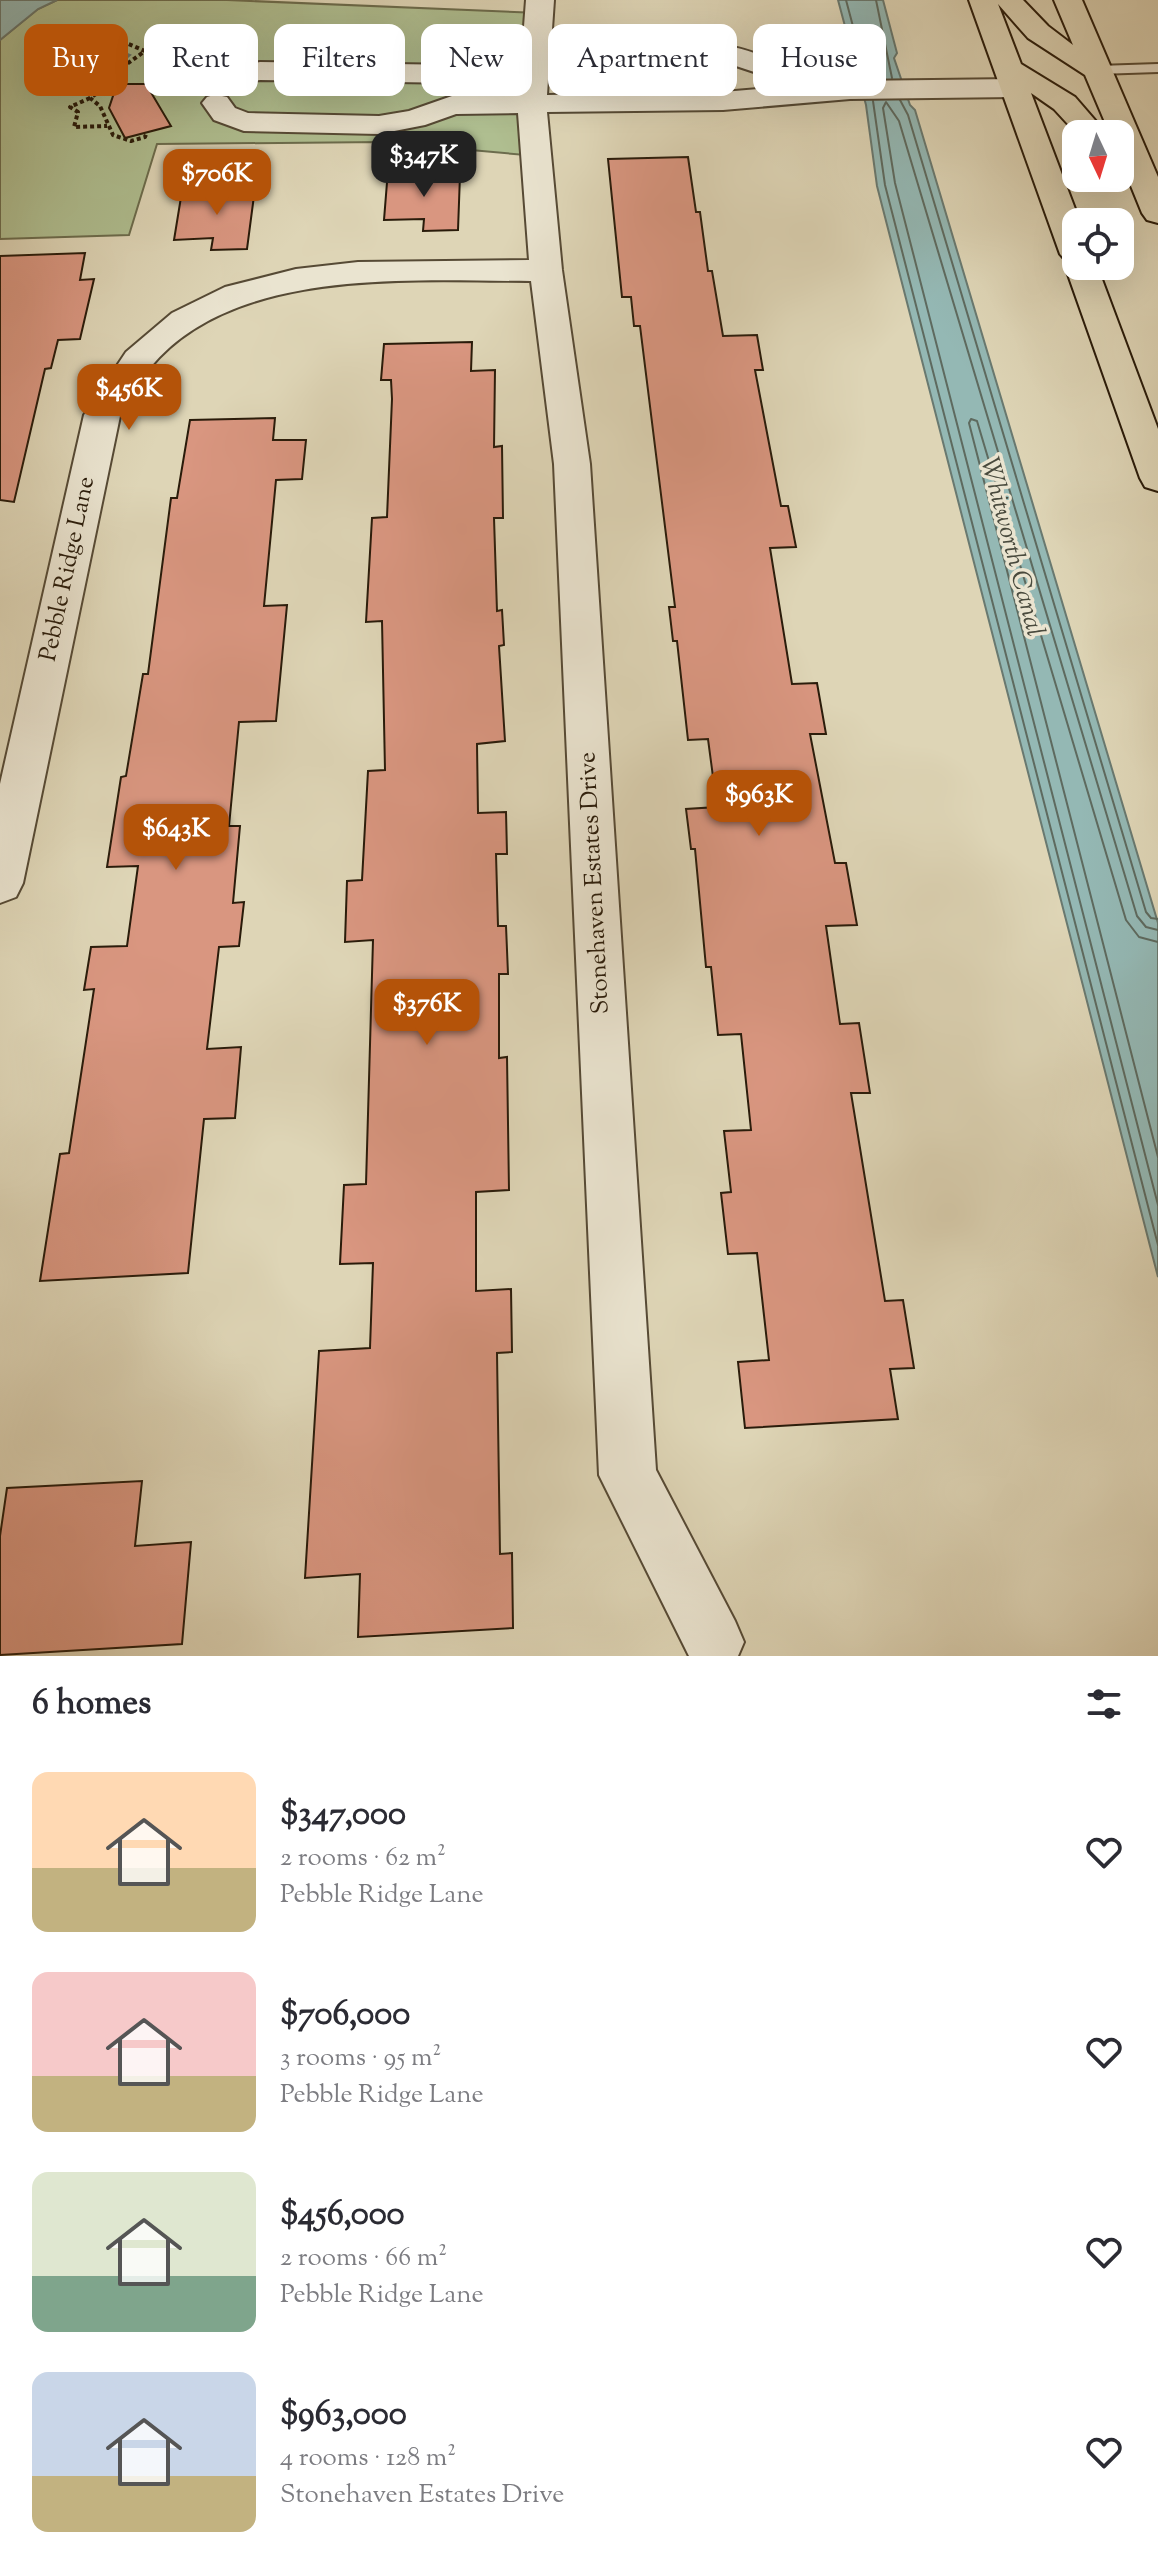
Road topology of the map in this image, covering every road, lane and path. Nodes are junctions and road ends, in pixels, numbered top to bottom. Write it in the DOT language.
graph roads {
  1 [pos="540,0"];
  2 [pos="983,0"];
  3 [pos="1009,0"];
  4 [pos="1068,0"];
  5 [pos="128,44"];
  6 [pos="141,55"];
  7 [pos="144,56"];
  8 [pos="128,64"];
  9 [pos="1158,68"];
  10 [pos="1098,70"];
  11 [pos="421,73"];
  12 [pos="1012,78"];
  13 [pos="548,79"];
  14 [pos="886,80"];
  15 [pos="548,88"];
  16 [pos="533,90"];
  17 [pos="93,96"];
  18 [pos="453,96"];
  19 [pos="708,96"];
  20 [pos="754,96"];
  21 [pos="90,98"];
  22 [pos="452,105"];
  23 [pos="1082,120"];
  24 [pos="107,126"];
  25 [pos="147,132"];
  26 [pos="1134,188"];
  27 [pos="1158,213"];
  28 [pos="1062,216"];
  29 [pos="1158,220"];
  30 [pos="546,270"];
  31 [pos="1086,280"];
  32 [pos="1158,478"];
  33 [pos="0,883"];
  34 [pos="714,1642"];
  1 -- 16 [label="street, Stonehaven Estates Drive"];
  2 -- 12 [label="main road"];
  3 -- 10 [label="main road"];
  4 -- 10 [label="main road"];
  5 -- 6 [label="path"];
  6 -- 7 [label="path"];
  6 -- 8 [label="path"];
  9 -- 10 [label="lane"];
  10 -- 27 [label="main road"];
  11 -- 22 [label="street"];
  12 -- 14 [label="street"];
  12 -- 23 [label="main road"];
  12 -- 28 [label="main road"];
  13 -- 16 [label="street"];
  15 -- 16 [label="street"];
  16 -- 22 [label="street"];
  16 -- 30 [label="street, Stonehaven Estates Drive"];
  17 -- 21 [label="path"];
  18 -- 22 [label="street"];
  19 -- 20 [label="street"];
  21 -- 24 [label="path"];
  21 -- 24 [label="path"];
  24 -- 25 [label="path"];
  26 -- 29 [label="main road"];
  30 -- 33 [label="street, Pebble Ridge Lane"];
  30 -- 34 [label="street, Stonehaven Estates Drive"];
  31 -- 32 [label="main road"];
}
